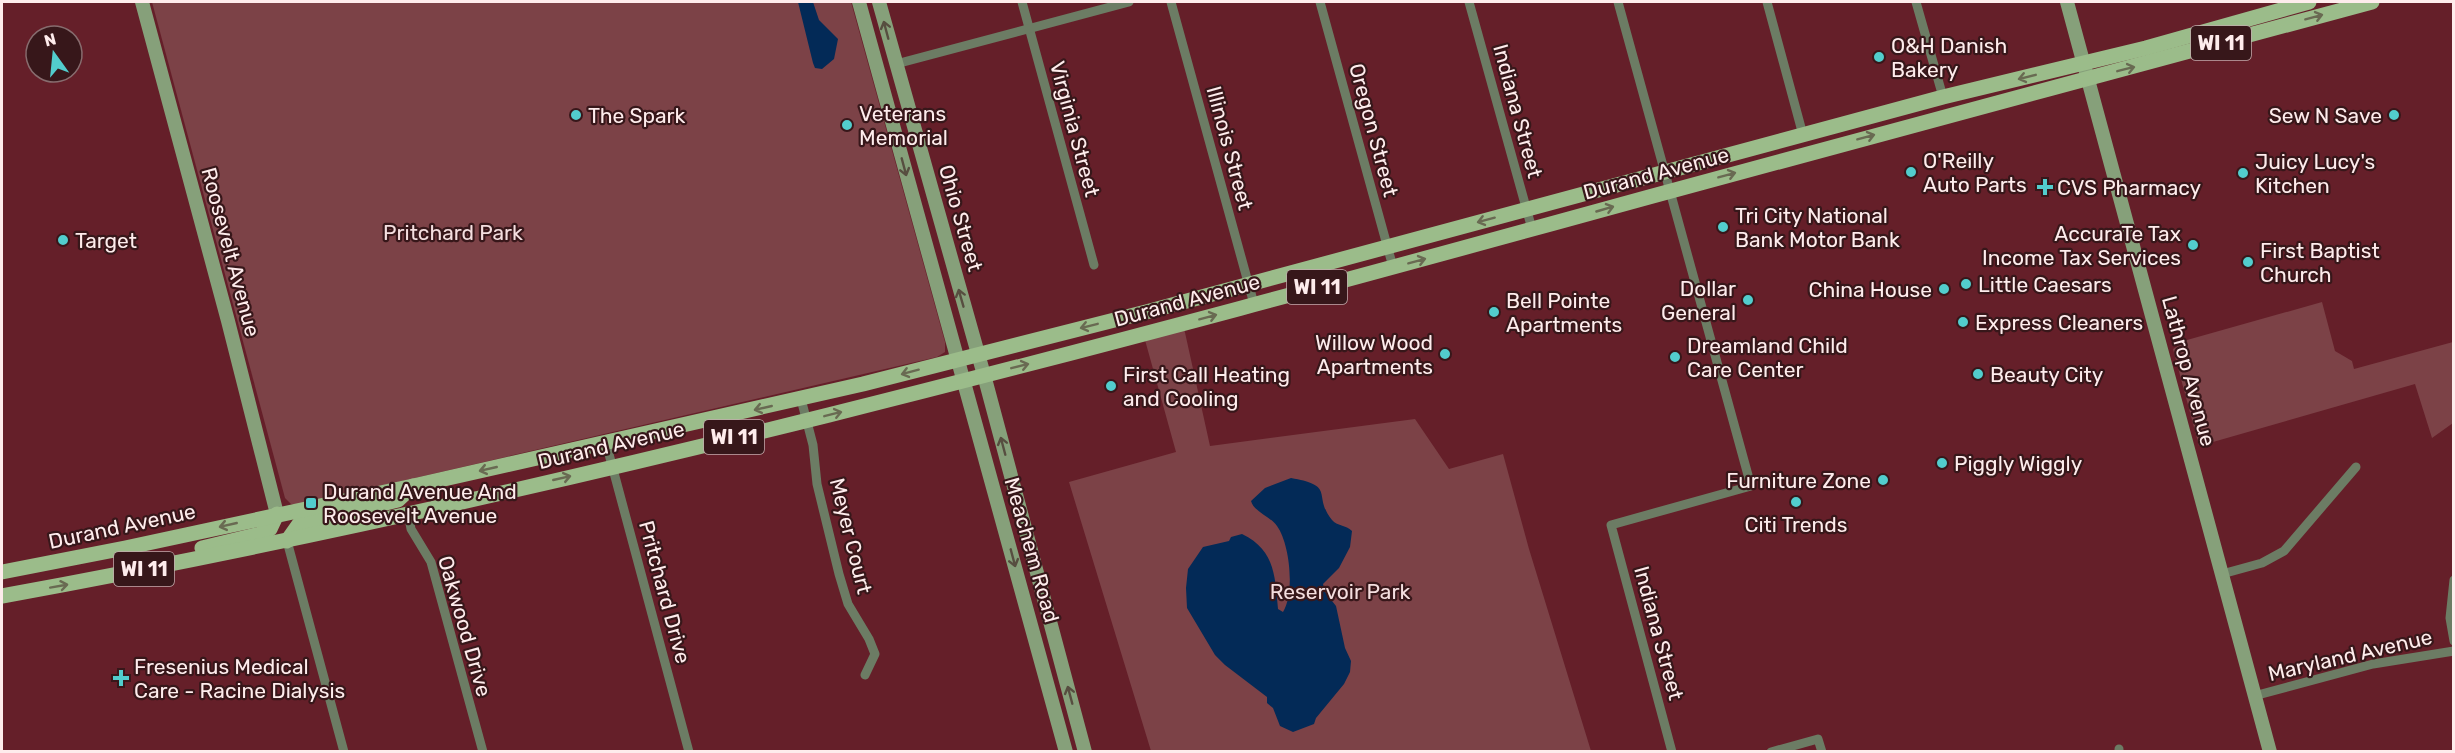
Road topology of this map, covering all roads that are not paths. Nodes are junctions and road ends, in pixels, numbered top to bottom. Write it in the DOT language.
graph roads {
  1 [pos="142,2"];
  2 [pos="860,2"];
  3 [pos="879,2"];
  4 [pos="1022,2"];
  5 [pos="1129,2"];
  6 [pos="1171,2"];
  7 [pos="1320,2"];
  8 [pos="1469,2"];
  9 [pos="1618,2"];
  10 [pos="1767,2"];
  11 [pos="1916,2"];
  12 [pos="2067,2"];
  13 [pos="2309,2"];
  14 [pos="2372,2"];
  15 [pos="1030,28"];
  16 [pos="2084,63"];
  17 [pos="896,64"];
  18 [pos="2088,78"];
  19 [pos="1942,97"];
  20 [pos="1921,122"];
  21 [pos="1803,135"];
  22 [pos="1665,173"];
  23 [pos="1671,191"];
  24 [pos="1526,210"];
  25 [pos="1532,229"];
  26 [pos="1388,247"];
  27 [pos="1094,265"];
  28 [pos="1393,267"];
  29 [pos="1249,284"];
  30 [pos="1254,304"];
  31 [pos="977,355"];
  32 [pos="957,359"];
  33 [pos="984,375"];
  34 [pos="963,381"];
  35 [pos="801,399"];
  36 [pos="807,420"];
  37 [pos="606,442"];
  38 [pos="612,466"];
  39 [pos="2356,467"];
  40 [pos="413,486"];
  41 [pos="408,513"];
  42 [pos="277,514"];
  43 [pos="1025,529"];
  44 [pos="1006,535"];
  45 [pos="287,541"];
  46 [pos="167,564"];
  47 [pos="2,572"];
  48 [pos="2222,574"];
  49 [pos="2454,580"];
  50 [pos="2,596"];
  51 [pos="2454,641"];
  52 [pos="2454,651"];
  53 [pos="1060,661"];
  54 [pos="1043,666"];
  55 [pos="865,675"];
  56 [pos="2254,696"];
  57 [pos="344,752"];
  58 [pos="483,752"];
  59 [pos="688,752"];
  60 [pos="1066,752"];
  61 [pos="1085,752"];
  62 [pos="1672,752"];
  63 [pos="1771,752"];
  64 [pos="1822,752"];
  65 [pos="2270,752"];
  1 -- 42 [label="street, Roosevelt Avenue"];
  2 -- 32 [label="street, Ohio Street, one-way"];
  17 -- 3 [label="street, Ohio Street, one-way"];
  4 -- 15 [label="street, Virginia Street"];
  5 -- 15 [label="street"];
  6 -- 29 [label="street, Illinois Street"];
  7 -- 26 [label="street, Oregon Street"];
  8 -- 24 [label="street, Indiana Street"];
  9 -- 22 [label="street"];
  10 -- 21 [label="street"];
  11 -- 19 [label="street"];
  12 -- 16 [label="street, Lathrop Avenue"];
  13 -- 16 [label="main road, Durand Avenue / WI 11"];
  18 -- 14 [label="main road, Durand Avenue / WI 11, one-way"];
  15 -- 17 [label="street"];
  15 -- 27 [label="street, Virginia Street"];
  16 -- 18 [label="street, Lathrop Avenue"];
  16 -- 19 [label="main road, Durand Avenue / WI 11, one-way"];
  31 -- 17 [label="street, Ohio Street, one-way"];
  18 -- 20 [label="main road, Durand Avenue / WI 11"];
  18 -- 48 [label="street, Lathrop Avenue"];
  19 -- 20 [label="main road"];
  19 -- 21 [label="main road, Durand Avenue / WI 11"];
  23 -- 20 [label="main road, Durand Avenue / WI 11, one-way"];
  21 -- 22 [label="main road, Durand Avenue / WI 11"];
  22 -- 23 [label="street"];
  22 -- 24 [label="main road, Durand Avenue / WI 11"];
  25 -- 23 [label="main road, Durand Avenue / WI 11, one-way"];
  23 -- 62 [label="street, Indiana Street"];
  24 -- 25 [label="street, Indiana Street"];
  24 -- 26 [label="main road, Durand Avenue / WI 11, one-way"];
  28 -- 25 [label="main road, Durand Avenue / WI 11, one-way"];
  26 -- 28 [label="street, Oregon Street"];
  26 -- 29 [label="main road, Durand Avenue / WI 11"];
  28 -- 30 [label="main road, Durand Avenue / WI 11"];
  29 -- 30 [label="street, Illinois Street"];
  29 -- 31 [label="main road, Durand Avenue / WI 11, one-way"];
  33 -- 30 [label="main road, Durand Avenue / WI 11, one-way"];
  31 -- 32 [label="main road, Durand Avenue / WI 11"];
  31 -- 33 [label="street, Ohio Street"];
  32 -- 34 [label="street, Meachem Road"];
  32 -- 35 [label="main road, Durand Avenue / WI 11, one-way"];
  33 -- 34 [label="main road, Durand Avenue / WI 11"];
  43 -- 33 [label="street, Meachem Road, one-way"];
  36 -- 34 [label="main road, Durand Avenue / WI 11, one-way"];
  34 -- 44 [label="street, Meachem Road"];
  35 -- 36 [label="street, Meyer Court"];
  35 -- 37 [label="main road, Durand Avenue / WI 11, one-way"];
  36 -- 38 [label="main road, Durand Avenue / WI 11"];
  36 -- 55 [label="street, Meyer Court"];
  37 -- 38 [label="street, Pritchard Drive"];
  37 -- 40 [label="main road, Durand Avenue / WI 11, one-way"];
  41 -- 38 [label="main road, Durand Avenue / WI 11, one-way"];
  38 -- 59 [label="street, Pritchard Drive"];
  39 -- 48 [label="street"];
  40 -- 42 [label="main road, Durand Avenue / WI 11"];
  40 -- 45 [label="main road"];
  41 -- 45 [label="main road, Durand Avenue / WI 11"];
  41 -- 58 [label="street, Oakwood Drive"];
  42 -- 46 [label="main road"];
  42 -- 47 [label="main road, Durand Avenue / WI 11, one-way"];
  43 -- 44 [label="street"];
  43 -- 53 [label="street, Meachem Road"];
  44 -- 54 [label="street, Meachem Road, one-way"];
  45 -- 46 [label="main road, Durand Avenue / WI 11"];
  45 -- 57 [label="street"];
  50 -- 46 [label="main road, Durand Avenue / WI 11, one-way"];
  48 -- 56 [label="street, Lathrop Avenue"];
  49 -- 51 [label="street"];
  52 -- 56 [label="street, Maryland Avenue"];
  53 -- 54 [label="street"];
  61 -- 53 [label="street, Meachem Road, one-way"];
  54 -- 60 [label="street, Meachem Road"];
  56 -- 65 [label="street, Lathrop Avenue"];
  63 -- 64 [label="street"];
}
